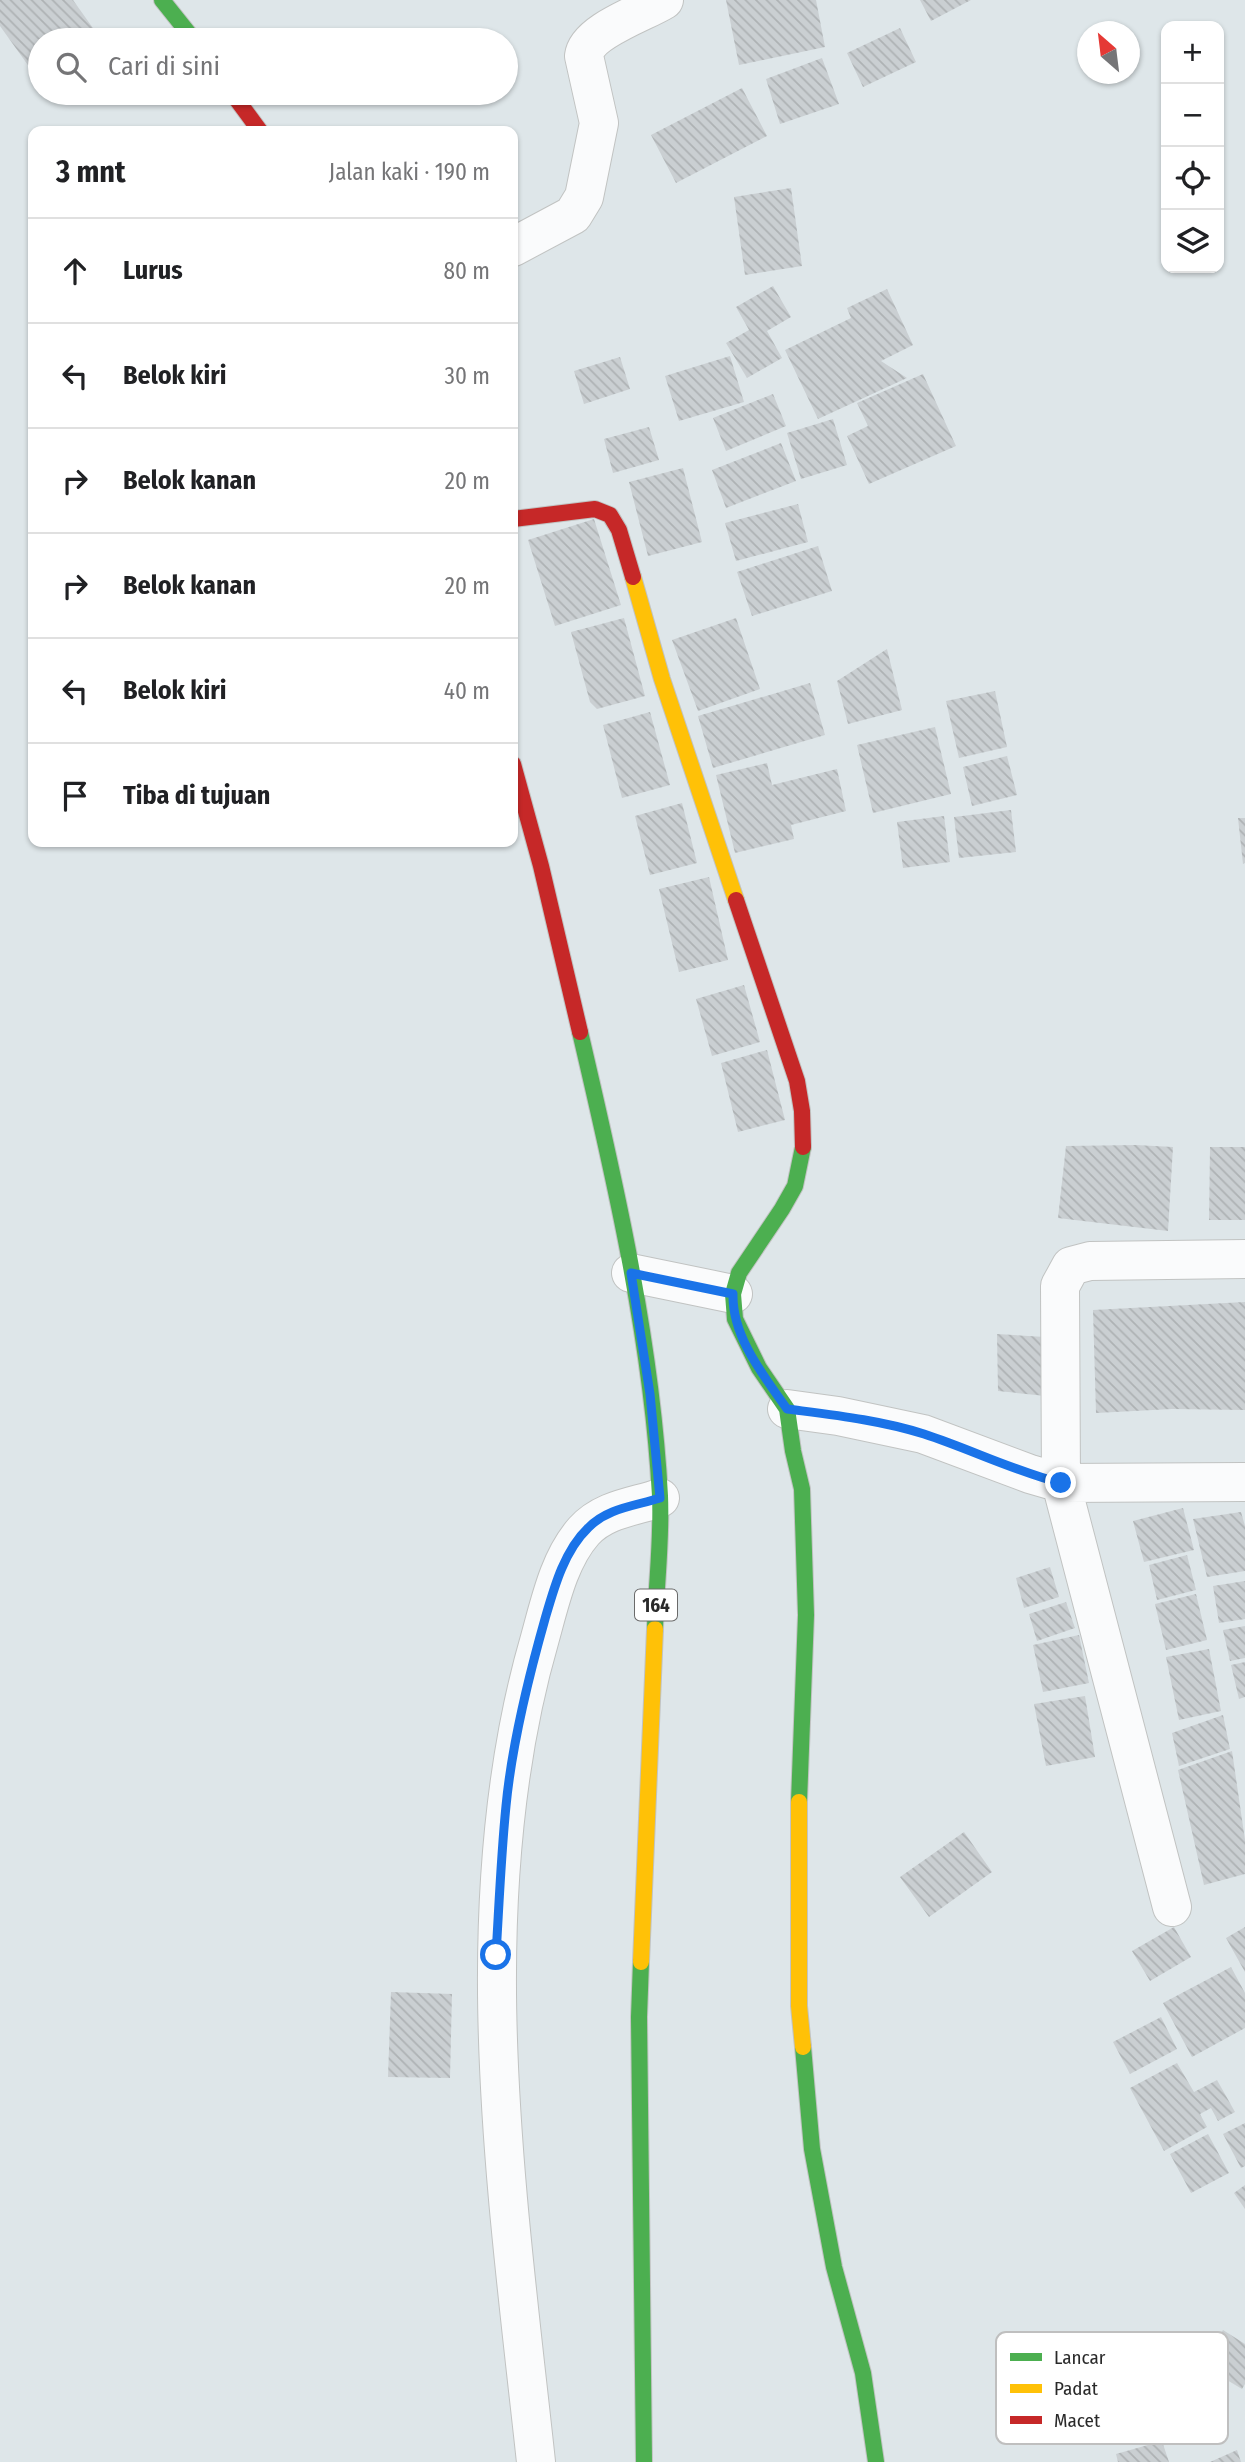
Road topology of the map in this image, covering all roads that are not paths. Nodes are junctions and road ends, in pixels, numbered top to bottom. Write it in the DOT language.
graph roads {
  1 [pos="162,0"];
  2 [pos="664,0"];
  3 [pos="184,28"];
  4 [pos="241,105"];
  5 [pos="256,126"];
  6 [pos="518,244"];
  7 [pos="518,518"];
  8 [pos="518,782"];
  9 [pos="1245,1259"];
  10 [pos="631,1273"];
  11 [pos="733,1294"];
  12 [pos="787,1409"];
  13 [pos="1245,1482"];
  14 [pos="1061,1483"];
  15 [pos="660,1498"];
  16 [pos="1172,1907"];
  17 [pos="537,2462"];
  18 [pos="644,2462"];
  19 [pos="876,2462"];
  1 -- 3 [label="street"];
  2 -- 6 [label="street"];
  4 -- 5 [label="street"];
  7 -- 11 [label="street"];
  8 -- 10 [label="street, 164"];
  9 -- 14 [label="street"];
  10 -- 11 [label="street"];
  10 -- 15 [label="street, 164"];
  11 -- 12 [label="street"];
  12 -- 14 [label="street"];
  12 -- 19 [label="street"];
  13 -- 14 [label="street"];
  14 -- 16 [label="street"];
  15 -- 17 [label="street"];
  15 -- 18 [label="street, 164"];
}
